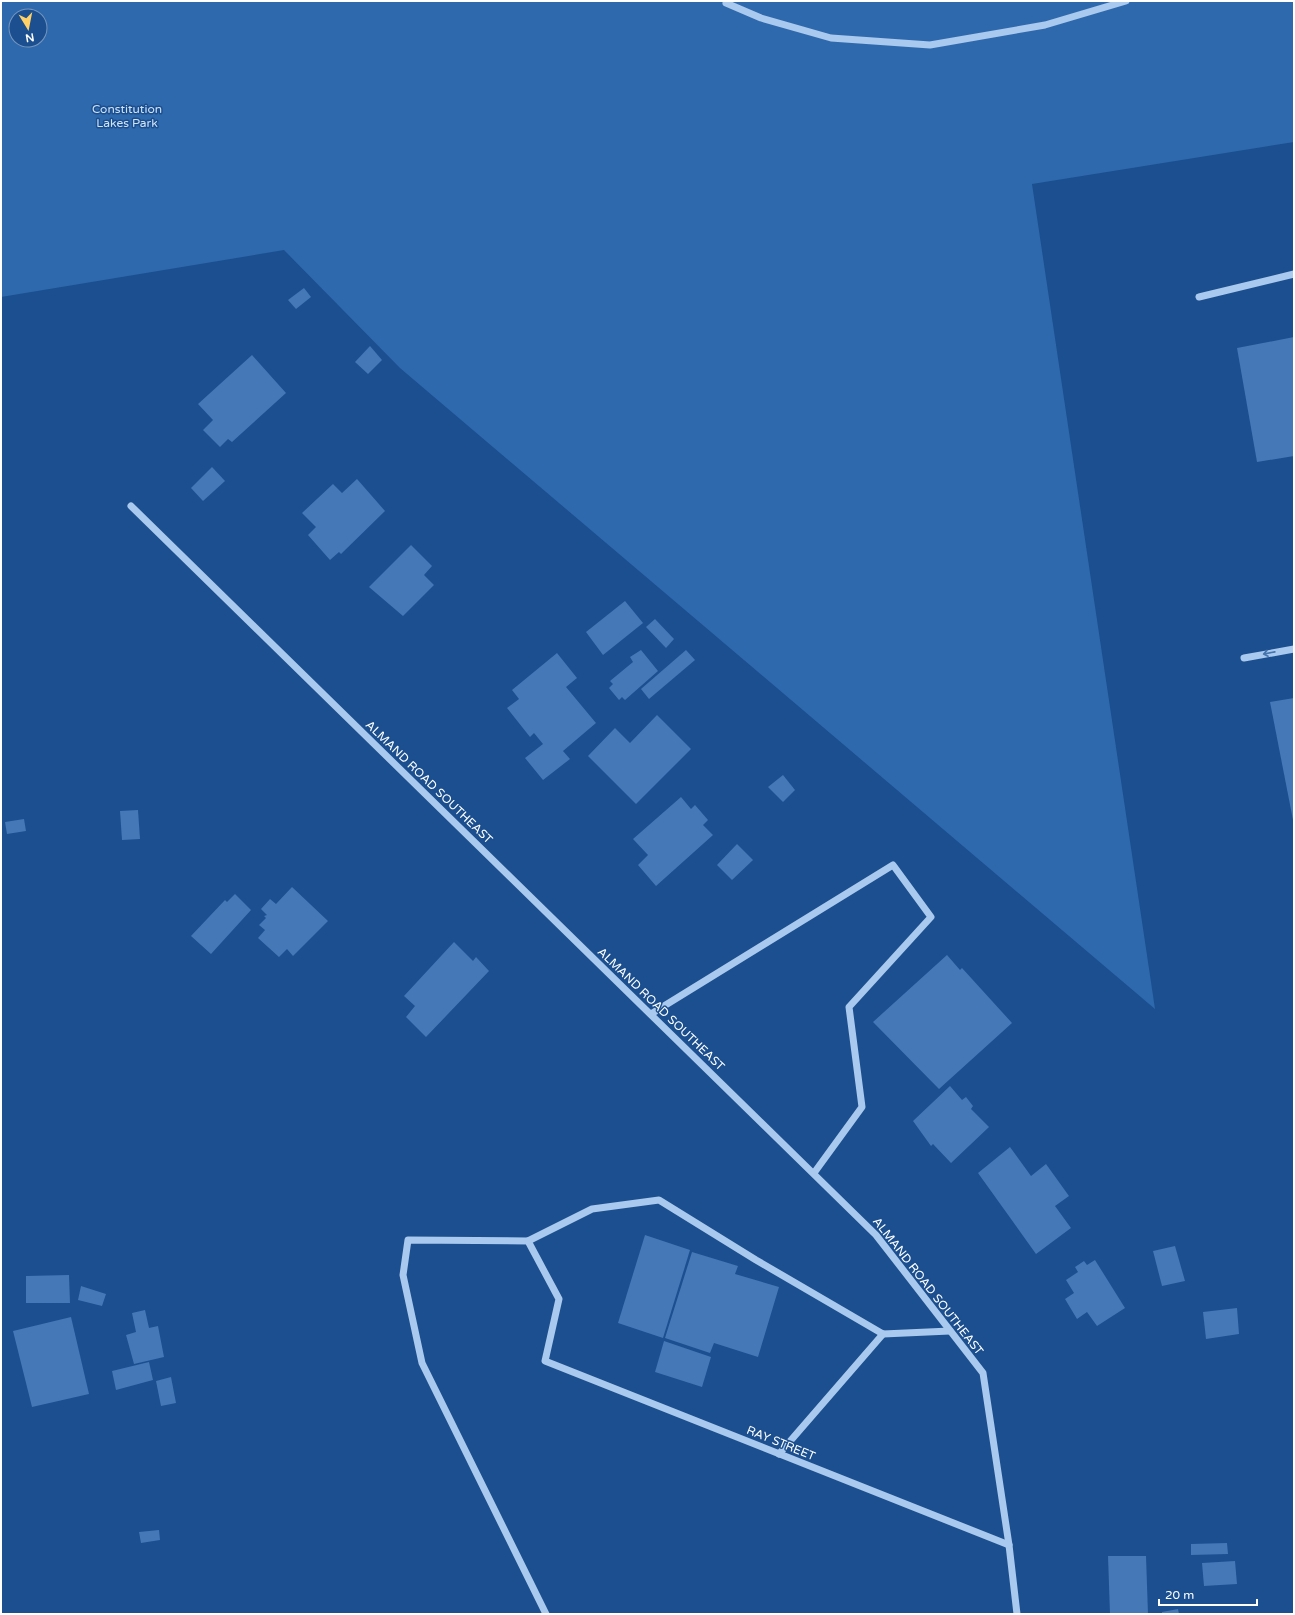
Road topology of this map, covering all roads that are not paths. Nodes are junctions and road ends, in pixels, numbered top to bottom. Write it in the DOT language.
graph roads {
  1 [pos="1126,1"];
  2 [pos="726,3"];
  3 [pos="1294,274"];
  4 [pos="1199,297"];
  5 [pos="131,506"];
  6 [pos="1294,648"];
  7 [pos="1244,658"];
  8 [pos="650,1014"];
  9 [pos="814,1173"];
  10 [pos="528,1241"];
  11 [pos="950,1331"];
  12 [pos="883,1334"];
  13 [pos="780,1454"];
  14 [pos="1009,1544"];
  15 [pos="546,1614"];
  16 [pos="1017,1614"];
  1 -- 2 [label="street"];
  3 -- 4 [label="street"];
  5 -- 8 [label="street, ALMAND ROAD SOUTHEAST"];
  6 -- 7 [label="street, one-way"];
  8 -- 9 [label="street, ALMAND ROAD SOUTHEAST"];
  8 -- 9 [label="street"];
  9 -- 11 [label="street, ALMAND ROAD SOUTHEAST"];
  10 -- 12 [label="street"];
  10 -- 13 [label="street, RAY STREET"];
  10 -- 15 [label="street"];
  11 -- 12 [label="street"];
  11 -- 14 [label="street, ALMAND ROAD SOUTHEAST"];
  12 -- 13 [label="street"];
  13 -- 14 [label="street, RAY STREET"];
  14 -- 16 [label="street, ALMAND ROAD SOUTHEAST"];
}
